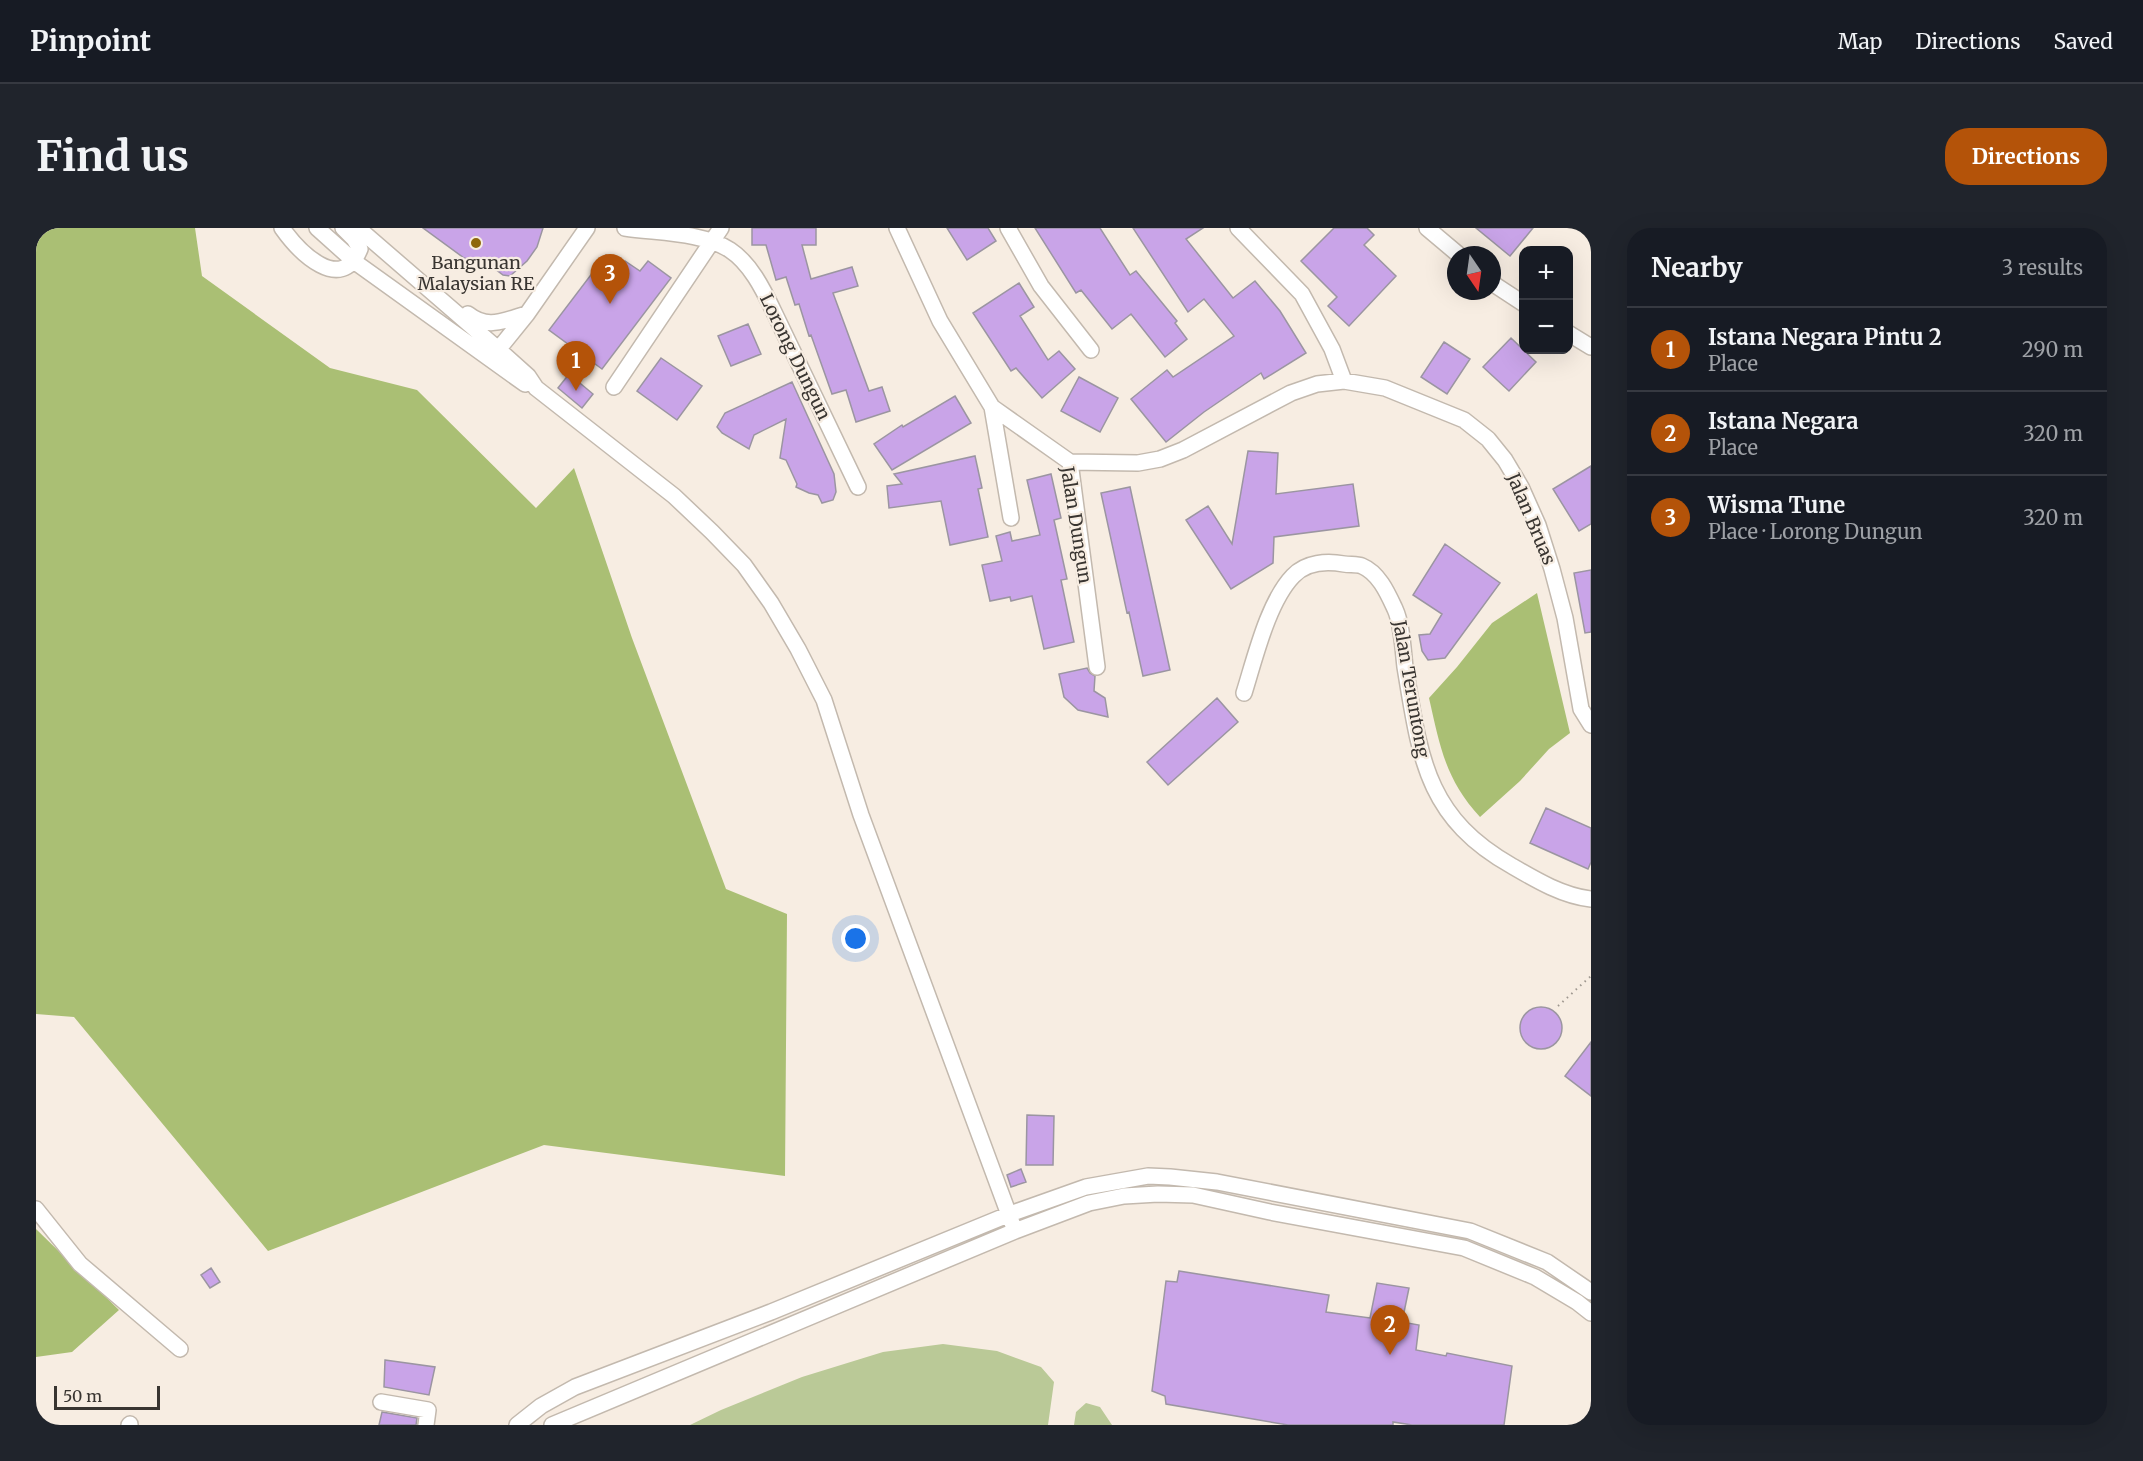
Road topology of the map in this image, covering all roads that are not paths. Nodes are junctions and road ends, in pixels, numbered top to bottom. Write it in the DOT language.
graph roads {
  1 [pos="282,228"];
  2 [pos="316,228"];
  3 [pos="343,228"];
  4 [pos="358,228"];
  5 [pos="587,228"];
  6 [pos="625,228"];
  7 [pos="897,228"];
  8 [pos="1008,228"];
  9 [pos="1238,228"];
  10 [pos="1427,228"];
  11 [pos="717,235"];
  12 [pos="1448,246"];
  13 [pos="355,262"];
  14 [pos="422,282"];
  15 [pos="1501,289"];
  16 [pos="1519,301"];
  17 [pos="527,314"];
  18 [pos="1573,336"];
  19 [pos="1591,347"];
  20 [pos="1091,350"];
  21 [pos="495,354"];
  22 [pos="1344,381"];
  23 [pos="614,387"];
  24 [pos="992,407"];
  25 [pos="1070,462"];
  26 [pos="858,487"];
  27 [pos="1011,518"];
  28 [pos="1097,667"];
  29 [pos="1244,693"];
  30 [pos="1591,725"];
  31 [pos="1591,899"];
  32 [pos="36,1209"];
  33 [pos="1010,1214"];
  34 [pos="1015,1231"];
  35 [pos="1591,1292"];
  36 [pos="1591,1313"];
  37 [pos="180,1348"];
  38 [pos="381,1402"];
  39 [pos="426,1425"];
  40 [pos="517,1425"];
  41 [pos="552,1425"];
  1 -- 13 [label="street"];
  2 -- 13 [label="street"];
  3 -- 13 [label="street"];
  4 -- 14 [label="street"];
  5 -- 17 [label="street"];
  6 -- 11 [label="street, Lorong Dungun"];
  7 -- 24 [label="street, Jalan Dungun"];
  8 -- 20 [label="street"];
  9 -- 22 [label="street"];
  10 -- 12 [label="street"];
  11 -- 23 [label="street"];
  11 -- 26 [label="street, Lorong Dungun"];
  13 -- 21 [label="street"];
  14 -- 17 [label="street"];
  14 -- 21 [label="street"];
  15 -- 16 [label="street"];
  17 -- 21 [label="street"];
  18 -- 19 [label="street"];
  21 -- 33 [label="street"];
  22 -- 25 [label="street, Jalan Bruas"];
  22 -- 30 [label="street, Jalan Bruas"];
  24 -- 25 [label="street, Jalan Dungun"];
  24 -- 27 [label="street"];
  25 -- 28 [label="street, Jalan Dungun"];
  29 -- 31 [label="street, Jalan Teruntong"];
  32 -- 37 [label="street"];
  33 -- 34 [label="street"];
  33 -- 35 [label="street"];
  33 -- 40 [label="street"];
  34 -- 36 [label="street"];
  34 -- 41 [label="street"];
  38 -- 39 [label="street"];
}
